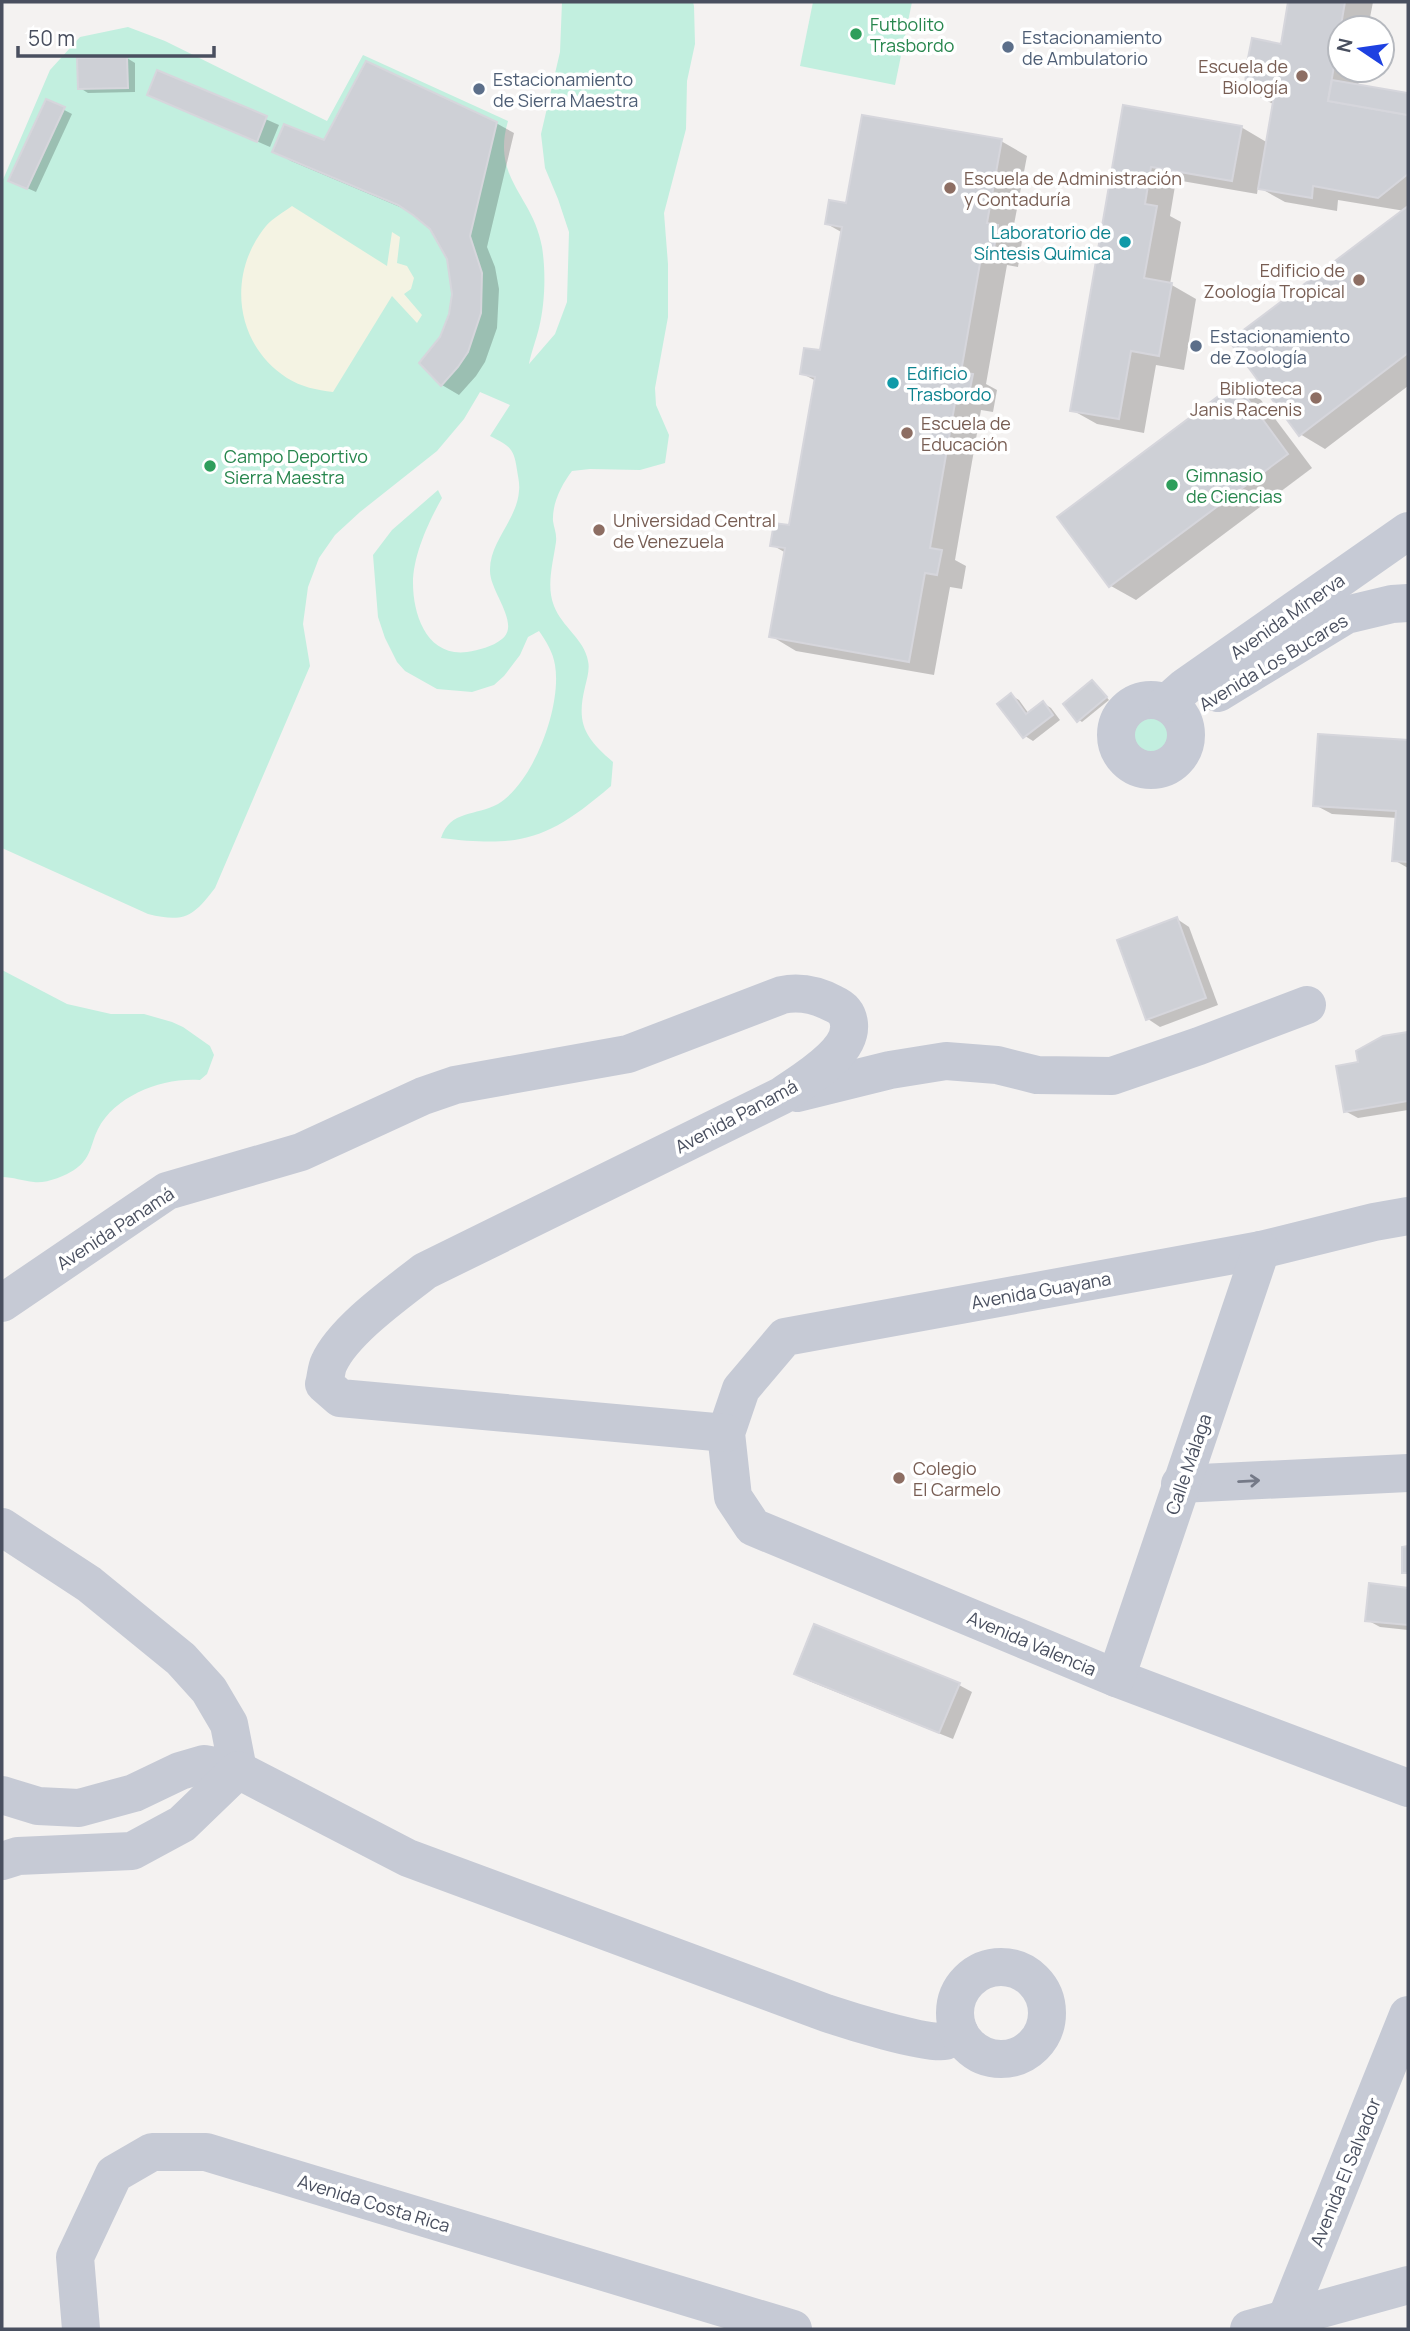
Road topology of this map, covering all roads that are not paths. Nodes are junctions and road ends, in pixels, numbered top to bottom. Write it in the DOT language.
graph roads {
  1 [pos="1408,531"];
  2 [pos="1408,603"];
  3 [pos="1175,711"];
  4 [pos="1307,1005"];
  5 [pos="781,1096"];
  6 [pos="1408,1216"];
  7 [pos="1261,1250"];
  8 [pos="2,1303"];
  9 [pos="726,1433"];
  10 [pos="1408,1473"];
  11 [pos="1180,1484"];
  12 [pos="2,1527"];
  13 [pos="1116,1678"];
  14 [pos="238,1770"];
  15 [pos="1408,1788"];
  16 [pos="2,1795"];
  17 [pos="2,1861"];
  18 [pos="1408,2015"];
  19 [pos="959,2032"];
  20 [pos="1408,2285"];
  21 [pos="745,2323"];
  22 [pos="1284,2325"];
  23 [pos="81,2329"];
  24 [pos="793,2329"];
  25 [pos="1249,2329"];
  1 -- 3 [label="street, Avenida Minerva"];
  2 -- 3 [label="street, Avenida Los Bucares"];
  4 -- 5 [label="street"];
  5 -- 8 [label="street, Avenida Panamá"];
  5 -- 9 [label="street, Avenida Panamá"];
  6 -- 7 [label="street, Avenida Guayana"];
  7 -- 9 [label="street, Avenida Guayana"];
  7 -- 11 [label="street, Calle Málaga"];
  9 -- 13 [label="street, Avenida Valencia"];
  11 -- 10 [label="street, one-way"];
  11 -- 13 [label="street, Calle Málaga"];
  12 -- 14 [label="street"];
  13 -- 15 [label="street, Avenida Valencia"];
  14 -- 16 [label="street"];
  14 -- 17 [label="street"];
  14 -- 19 [label="street"];
  18 -- 22 [label="street, Avenida El Salvador"];
  20 -- 22 [label="street"];
  21 -- 23 [label="street, Avenida Costa Rica"];
  21 -- 24 [label="street, Avenida Costa Rica"];
  22 -- 25 [label="street"];
}
